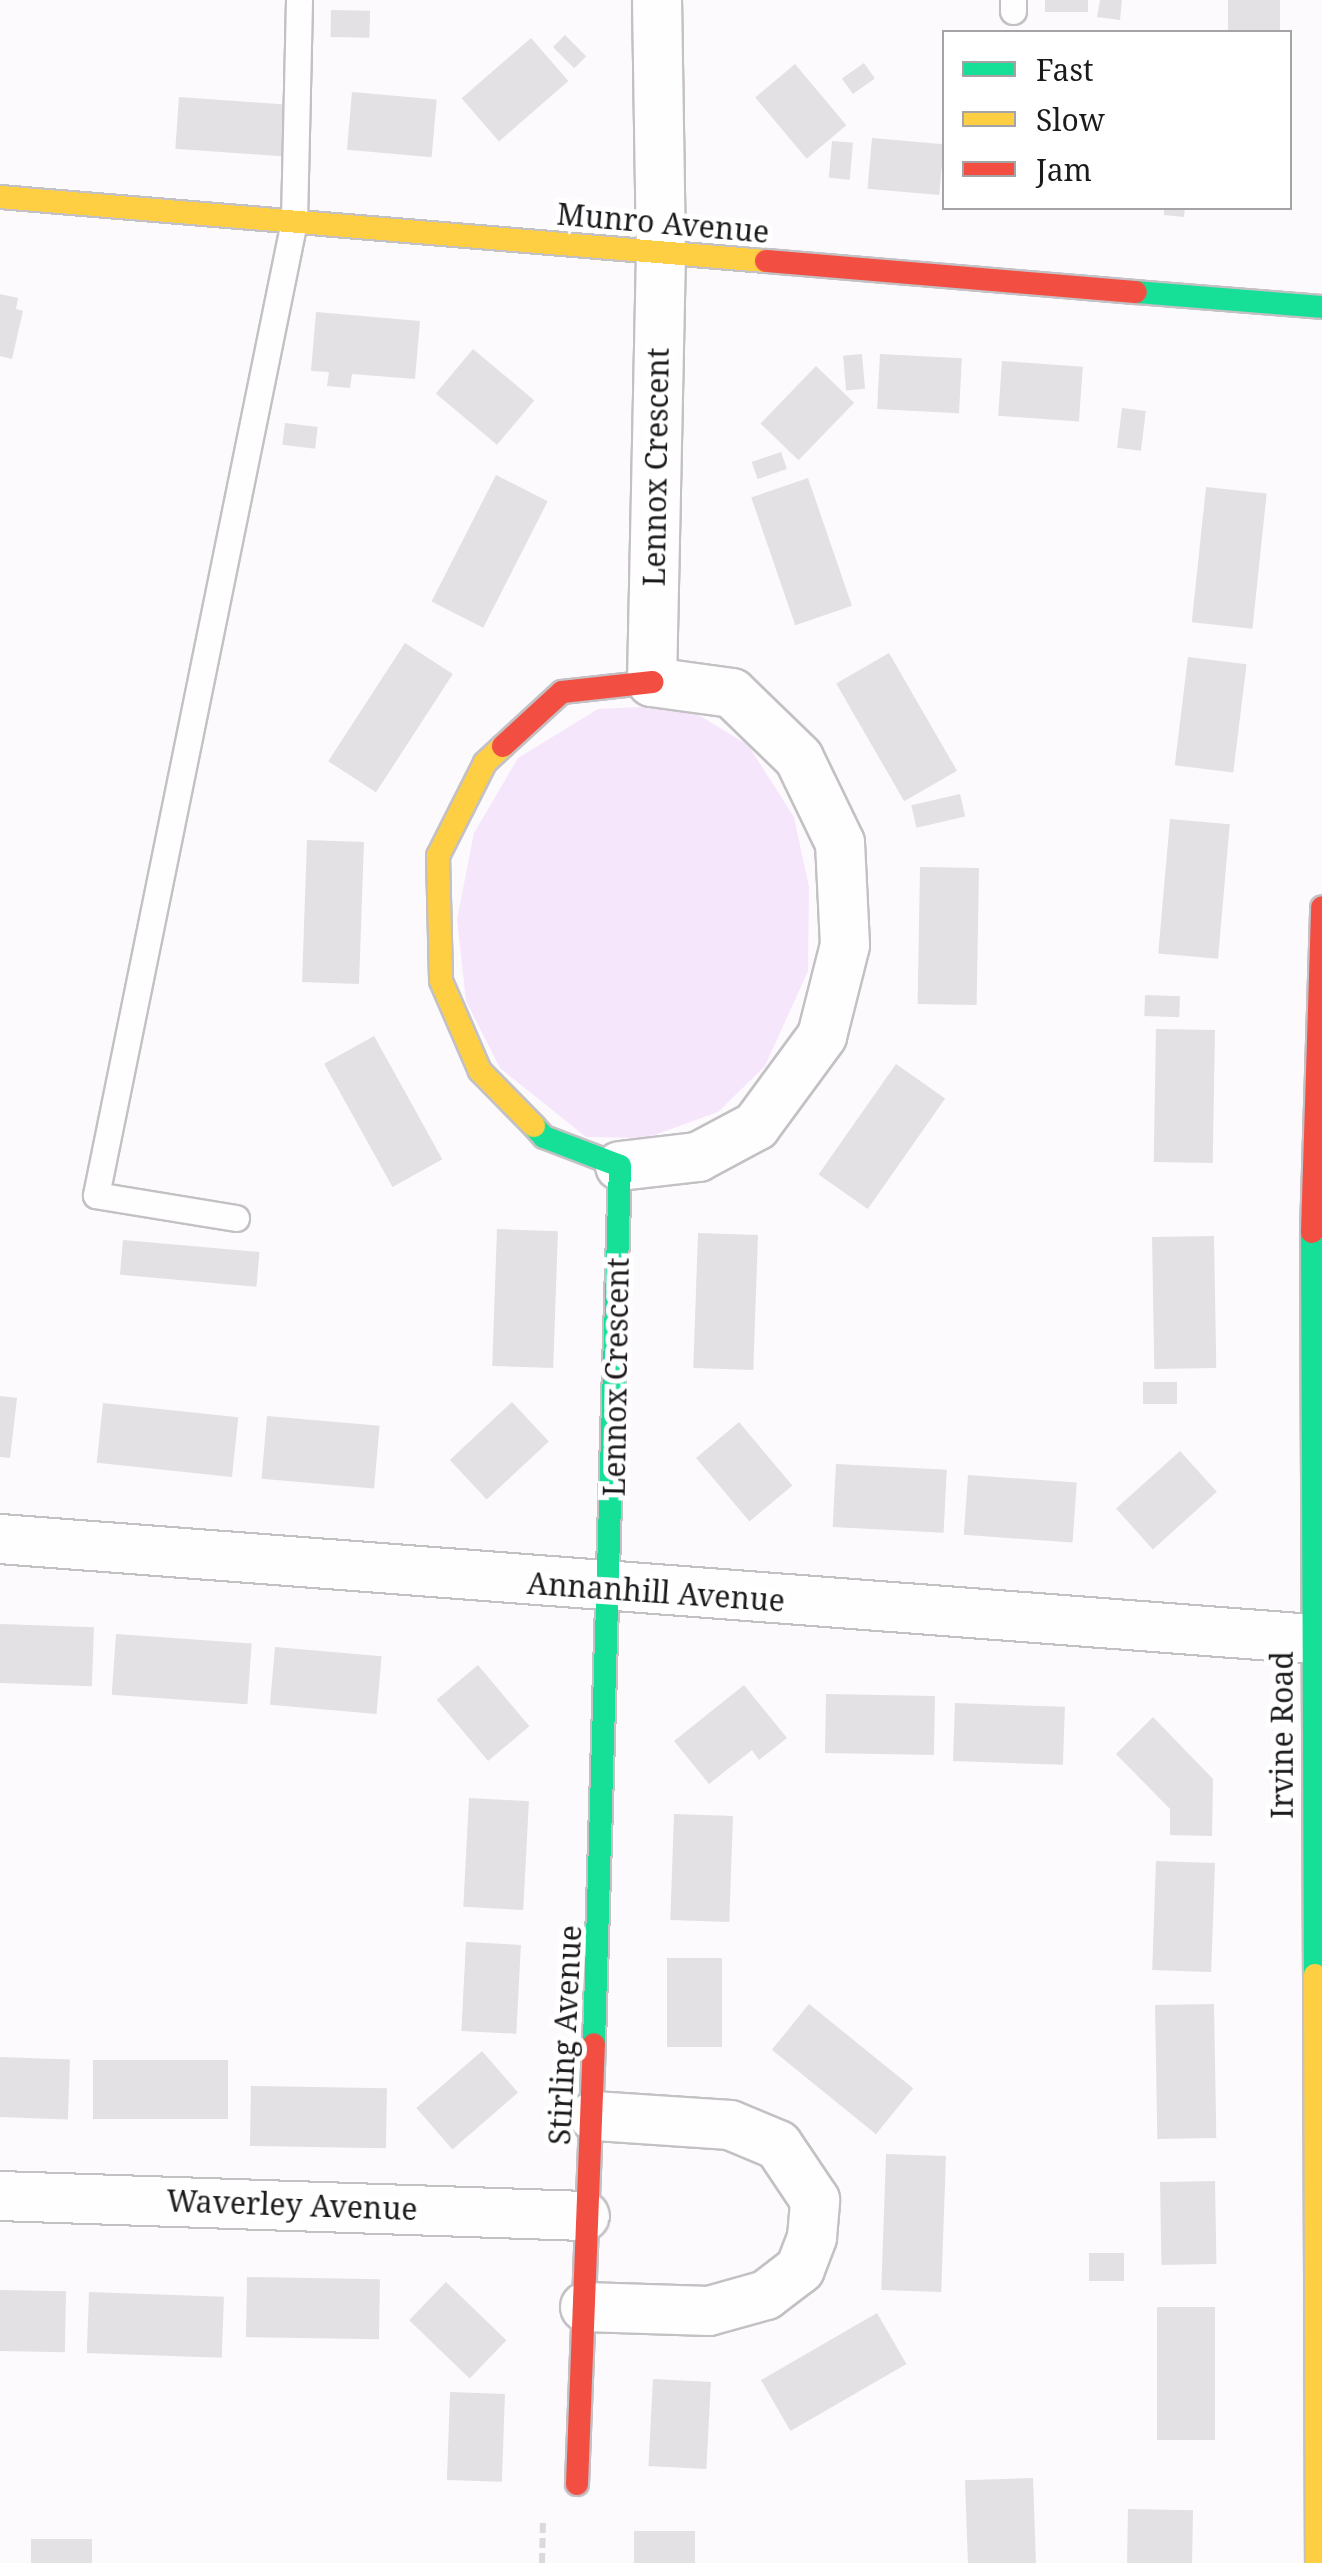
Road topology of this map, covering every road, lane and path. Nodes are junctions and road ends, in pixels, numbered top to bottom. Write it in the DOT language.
graph roads {
  1 [pos="299,0"];
  2 [pos="656,0"];
  3 [pos="0,196"];
  4 [pos="294,221"];
  5 [pos="661,253"];
  6 [pos="1322,306"];
  7 [pos="652,682"];
  8 [pos="1322,907"];
  9 [pos="620,1166"];
  10 [pos="236,1218"];
  11 [pos="0,1539"];
  12 [pos="612,1589"];
  13 [pos="1312,1639"];
  14 [pos="593,2116"];
  15 [pos="0,2196"];
  16 [pos="585,2216"];
  17 [pos="585,2306"];
  18 [pos="578,2484"];
  19 [pos="1318,2563"];
  1 -- 4 [label="lane"];
  2 -- 5 [label="street, Lennox Crescent"];
  3 -- 4 [label="main road, Munro Avenue"];
  4 -- 5 [label="main road, Munro Avenue"];
  4 -- 10 [label="lane"];
  5 -- 6 [label="main road, Munro Avenue"];
  5 -- 7 [label="street, Lennox Crescent"];
  7 -- 9 [label="main road"];
  7 -- 9 [label="street"];
  8 -- 13 [label="main road, Irvine Road"];
  9 -- 12 [label="main road, Lennox Crescent"];
  11 -- 12 [label="street, Annanhill Avenue"];
  12 -- 13 [label="street, Annanhill Avenue"];
  12 -- 14 [label="main road, Stirling Avenue"];
  13 -- 19 [label="main road, Irvine Road"];
  14 -- 16 [label="main road, Stirling Avenue"];
  14 -- 17 [label="street"];
  15 -- 16 [label="street, Waverley Avenue"];
  16 -- 17 [label="main road, Stirling Avenue"];
  17 -- 18 [label="main road, Stirling Avenue"];
}
